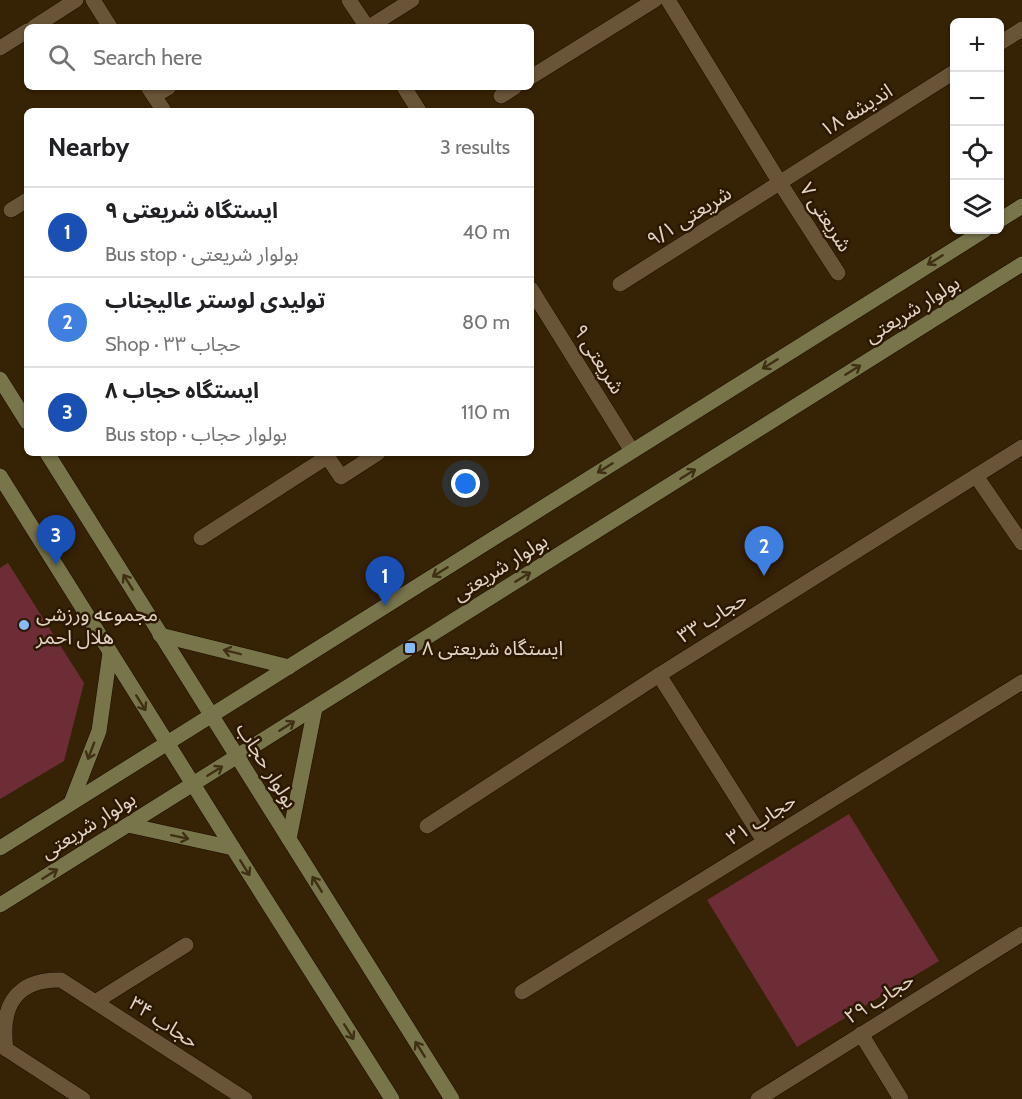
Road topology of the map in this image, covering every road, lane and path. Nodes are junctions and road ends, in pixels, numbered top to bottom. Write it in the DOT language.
graph roads {
  1 [pos="76,0"];
  2 [pos="93,0"];
  3 [pos="349,0"];
  4 [pos="412,0"];
  5 [pos="655,0"];
  6 [pos="668,0"];
  7 [pos="39,24"];
  8 [pos="108,24"];
  9 [pos="366,24"];
  10 [pos="373,24"];
  11 [pos="1022,29"];
  12 [pos="24,33"];
  13 [pos="1004,40"];
  14 [pos="0,48"];
  15 [pos="534,75"];
  16 [pos="950,75"];
  17 [pos="406,90"];
  18 [pos="510,90"];
  19 [pos="151,92"];
  20 [pos="501,96"];
  21 [pos="162,108"];
  22 [pos="417,108"];
  23 [pos="780,183"];
  24 [pos="24,202"];
  25 [pos="1022,206"];
  26 [pos="11,210"];
  27 [pos="1004,217"];
  28 [pos="979,234"];
  29 [pos="1022,264"];
  30 [pos="838,273"];
  31 [pos="621,284"];
  32 [pos="534,294"];
  33 [pos="0,379"];
  34 [pos="24,417"];
  35 [pos="1022,447"];
  36 [pos="632,451"];
  37 [pos="49,456"];
  38 [pos="324,456"];
  39 [pos="327,456"];
  40 [pos="373,456"];
  41 [pos="0,476"];
  42 [pos="976,477"];
  43 [pos="201,538"];
  44 [pos="1022,543"];
  45 [pos="160,634"];
  46 [pos="110,653"];
  47 [pos="289,667"];
  48 [pos="659,675"];
  49 [pos="1022,682"];
  50 [pos="315,708"];
  51 [pos="211,716"];
  52 [pos="167,743"];
  53 [pos="237,757"];
  54 [pos="193,784"];
  55 [pos="71,803"];
  56 [pos="128,825"];
  57 [pos="427,826"];
  58 [pos="289,839"];
  59 [pos="764,841"];
  60 [pos="0,848"];
  61 [pos="232,848"];
  62 [pos="0,905"];
  63 [pos="1022,934"];
  64 [pos="186,945"];
  65 [pos="522,992"];
  66 [pos="95,1002"];
  67 [pos="861,1034"];
  68 [pos="3,1051"];
  69 [pos="83,1099"];
  70 [pos="245,1099"];
  71 [pos="392,1099"];
  72 [pos="452,1099"];
  73 [pos="758,1099"];
  74 [pos="901,1099"];
  1 -- 7 [label="street"];
  2 -- 8 [label="street"];
  3 -- 9 [label="street"];
  4 -- 10 [label="street"];
  5 -- 15 [label="street"];
  6 -- 23 [label="street, شریعتی ۷"];
  11 -- 13 [label="street"];
  12 -- 14 [label="street"];
  16 -- 23 [label="street, اندیشه ۱۸"];
  17 -- 22 [label="street"];
  18 -- 20 [label="street"];
  19 -- 21 [label="street"];
  23 -- 30 [label="street, شریعتی ۷"];
  23 -- 31 [label="street, شریعتی ۹/۱"];
  24 -- 26 [label="street"];
  25 -- 27 [label="main road"];
  28 -- 36 [label="main road, بولوار شریعتی, one-way"];
  50 -- 29 [label="main road, بولوار شریعتی, one-way"];
  32 -- 36 [label="street, شریعتی ۹"];
  33 -- 34 [label="main road"];
  35 -- 42 [label="street, حجاب ۳۳"];
  36 -- 47 [label="main road, بولوار شریعتی, one-way"];
  45 -- 37 [label="main road, بولوار حجاب, one-way"];
  38 -- 43 [label="street"];
  39 -- 40 [label="street"];
  41 -- 46 [label="main road"];
  42 -- 44 [label="street"];
  42 -- 48 [label="street, حجاب ۳۳"];
  47 -- 45 [label="main road, one-way"];
  45 -- 51 [label="main road, بولوار حجاب"];
  46 -- 52 [label="main road, one-way"];
  46 -- 55 [label="main road, one-way"];
  47 -- 51 [label="main road, بولوار شریعتی"];
  48 -- 57 [label="street, حجاب ۳۳"];
  48 -- 59 [label="street"];
  49 -- 59 [label="street, حجاب ۳۱"];
  53 -- 50 [label="main road, بولوار شریعتی, one-way"];
  50 -- 58 [label="main road"];
  51 -- 52 [label="main road, بولوار شریعتی"];
  51 -- 53 [label="main road, بولوار حجاب"];
  52 -- 54 [label="main road"];
  52 -- 55 [label="main road, بولوار شریعتی"];
  54 -- 53 [label="main road, بولوار شریعتی, one-way"];
  53 -- 58 [label="main road, بولوار حجاب"];
  54 -- 56 [label="main road, بولوار شریعتی"];
  54 -- 61 [label="main road"];
  55 -- 60 [label="main road, بولوار شریعتی"];
  56 -- 61 [label="main road, one-way"];
  62 -- 56 [label="main road, بولوار شریعتی, one-way"];
  72 -- 58 [label="main road, بولوار حجاب, one-way"];
  59 -- 65 [label="street, حجاب ۳۱"];
  61 -- 71 [label="main road, one-way"];
  63 -- 67 [label="street, حجاب ۲۹"];
  64 -- 66 [label="street"];
  66 -- 68 [label="street, حجاب ۳۴"];
  66 -- 70 [label="street, حجاب ۳۴"];
  67 -- 73 [label="street, حجاب ۲۹"];
  67 -- 74 [label="street"];
  68 -- 69 [label="street"];
}
